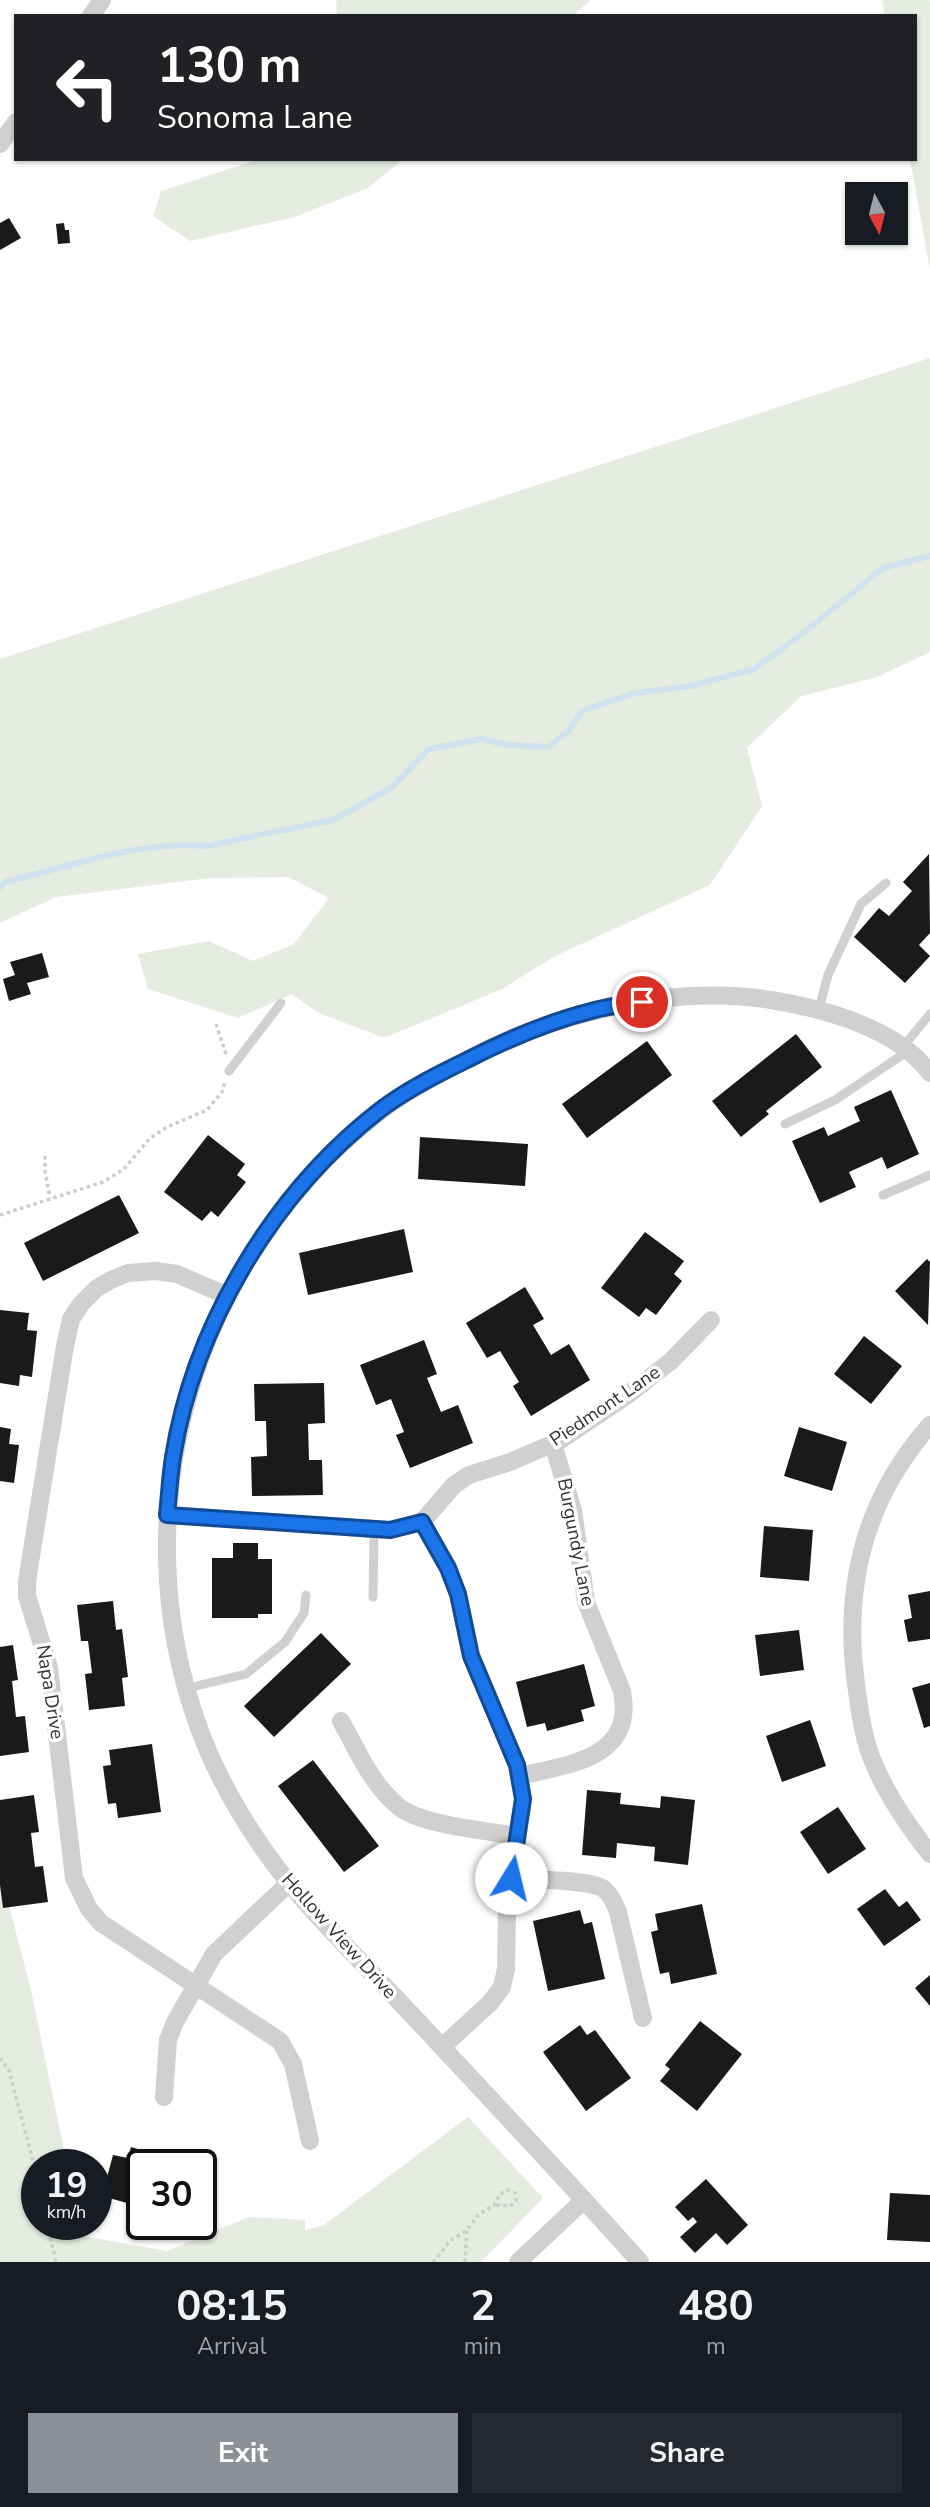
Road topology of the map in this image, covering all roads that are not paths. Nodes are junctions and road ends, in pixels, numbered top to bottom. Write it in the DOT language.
graph roads {
  1 [pos="14,124"];
  2 [pos="0,144"];
  3 [pos="886,883"];
  4 [pos="281,1003"];
  5 [pos="819,1009"];
  6 [pos="930,1014"];
  7 [pos="905,1049"];
  8 [pos="229,1070"];
  9 [pos="930,1073"];
  10 [pos="785,1124"];
  11 [pos="930,1175"];
  12 [pos="883,1195"];
  13 [pos="228,1296"];
  14 [pos="711,1320"];
  15 [pos="930,1425"];
  16 [pos="553,1444"];
  17 [pos="167,1515"];
  18 [pos="422,1522"];
  19 [pos="374,1530"];
  20 [pos="306,1595"];
  21 [pos="373,1597"];
  22 [pos="186,1689"];
  23 [pos="341,1721"];
  24 [pos="520,1776"];
  25 [pos="518,1836"];
  26 [pos="930,1854"];
  27 [pos="511,1878"];
  28 [pos="289,1883"];
  29 [pos="197,1984"];
  30 [pos="643,2018"];
  31 [pos="442,2048"];
  32 [pos="164,2097"];
  33 [pos="310,2141"];
  34 [pos="584,2200"];
  35 [pos="518,2262"];
  36 [pos="640,2262"];
  1 -- 2 [label="street"];
  3 -- 5 [label="lane"];
  4 -- 8 [label="lane"];
  5 -- 7 [label="street, Hollow View Drive"];
  5 -- 13 [label="street, Hollow View Drive"];
  6 -- 7 [label="lane"];
  7 -- 9 [label="street, Hollow View Drive"];
  7 -- 10 [label="lane"];
  11 -- 12 [label="lane"];
  13 -- 17 [label="street, Hollow View Drive"];
  13 -- 29 [label="street, Napa Drive"];
  14 -- 16 [label="street, Piedmont Lane"];
  15 -- 26 [label="street"];
  16 -- 18 [label="street, Piedmont Lane"];
  16 -- 24 [label="street, Burgundy Lane"];
  17 -- 19 [label="street"];
  17 -- 22 [label="street, Hollow View Drive"];
  18 -- 19 [label="street"];
  18 -- 24 [label="street"];
  19 -- 21 [label="lane"];
  20 -- 22 [label="lane"];
  22 -- 28 [label="street, Hollow View Drive"];
  23 -- 25 [label="street"];
  24 -- 25 [label="street"];
  25 -- 27 [label="street"];
  27 -- 30 [label="street"];
  27 -- 31 [label="street"];
  28 -- 29 [label="street"];
  28 -- 31 [label="street, Hollow View Drive"];
  29 -- 32 [label="street"];
  29 -- 33 [label="street, Napa Drive"];
  31 -- 34 [label="street, Hollow View Drive"];
  34 -- 35 [label="street"];
  34 -- 36 [label="street, Hollow View Drive"];
}
